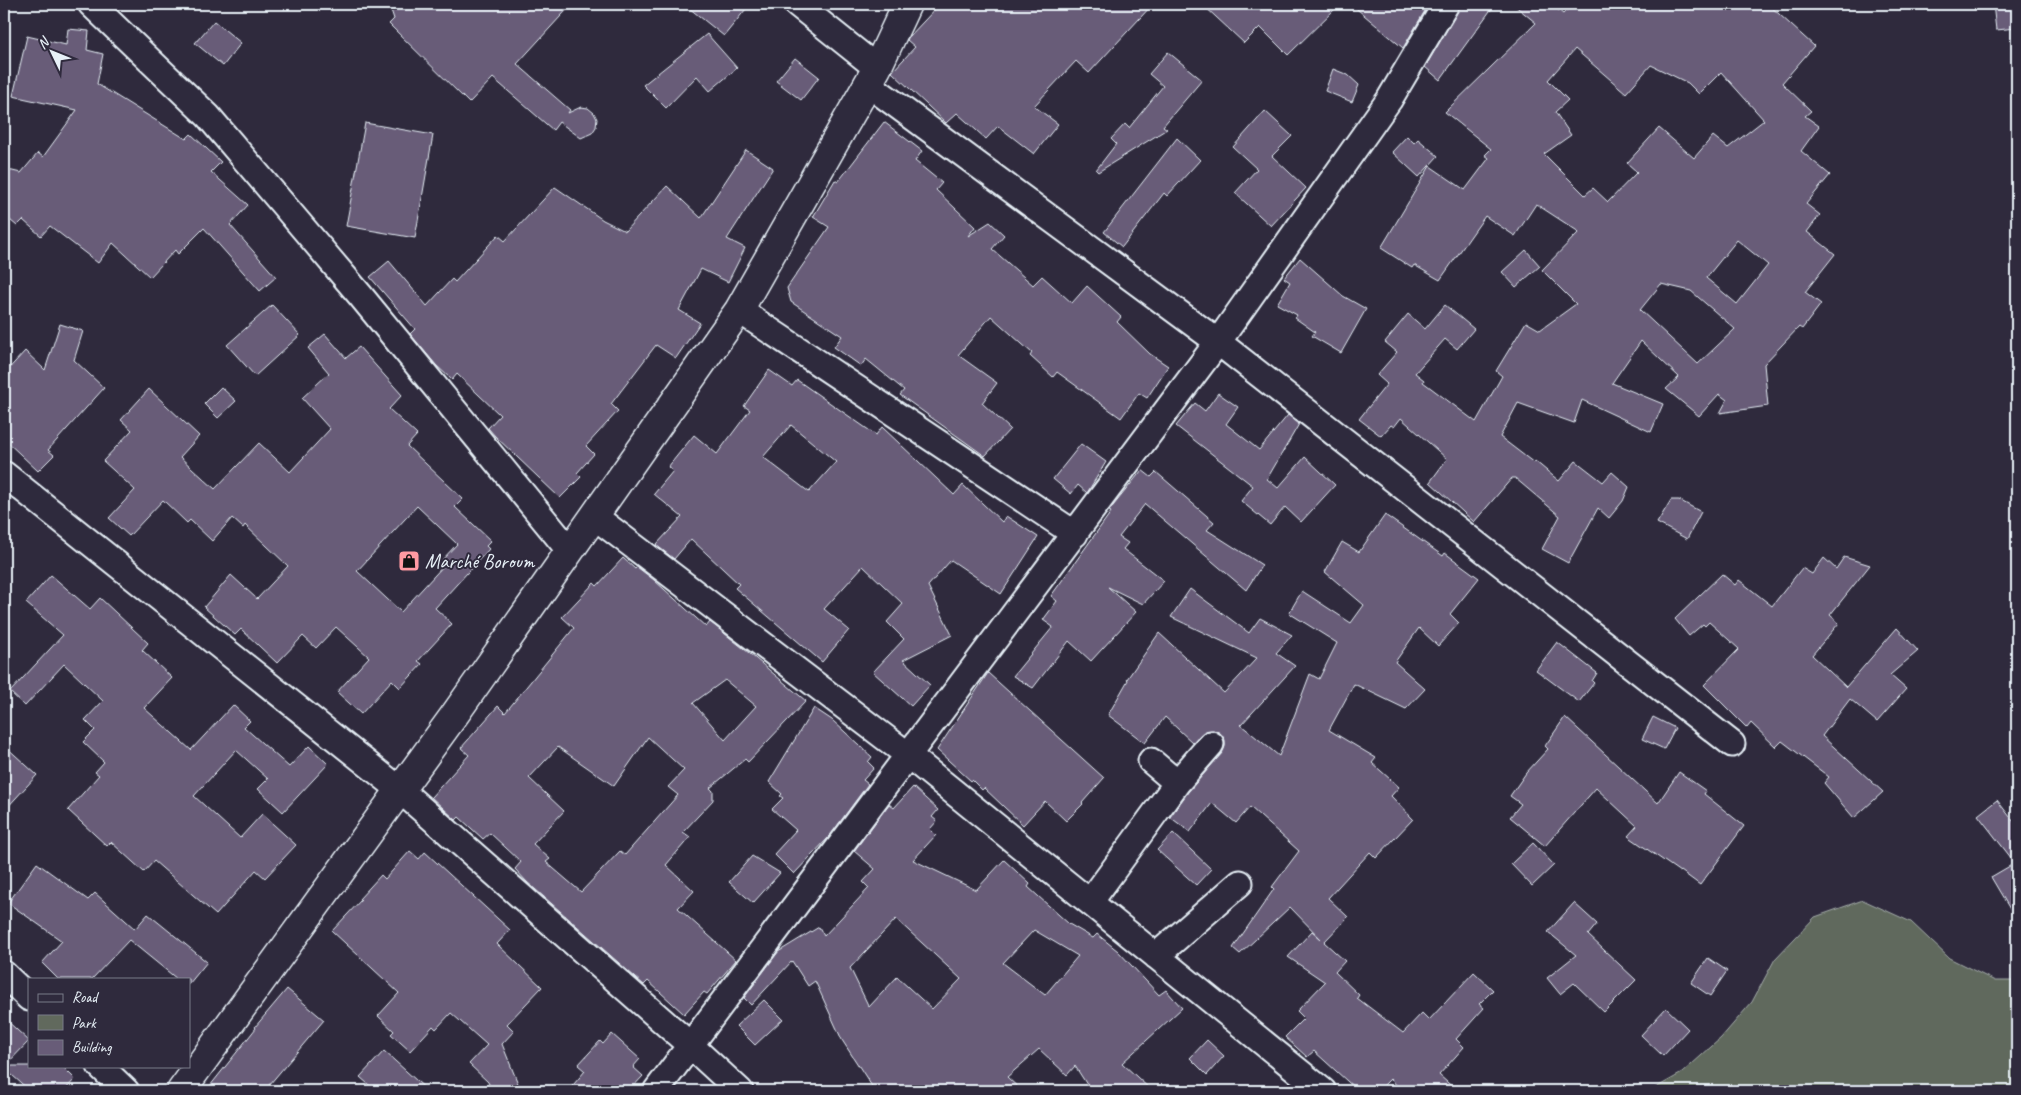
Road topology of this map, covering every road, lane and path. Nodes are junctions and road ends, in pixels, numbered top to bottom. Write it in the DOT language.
graph roads {
  1 [pos="91,4"];
  2 [pos="797,4"];
  3 [pos="907,4"];
  4 [pos="1446,4"];
  5 [pos="872,76"];
  6 [pos="739,310"];
  7 [pos="1218,342"];
  8 [pos="4,474"];
  9 [pos="594,516"];
  10 [pos="1075,534"];
  11 [pos="569,550"];
  12 [pos="1211,744"];
  13 [pos="1732,744"];
  14 [pos="908,755"];
  15 [pos="1151,761"];
  16 [pos="1177,783"];
  17 [pos="400,789"];
  18 [pos="1240,883"];
  19 [pos="1090,902"];
  20 [pos="1156,956"];
  21 [pos="4,974"];
  22 [pos="28,997"];
  23 [pos="690,1045"];
  24 [pos="102,1068"];
  25 [pos="126,1091"];
  26 [pos="181,1091"];
  27 [pos="656,1091"];
  28 [pos="740,1091"];
  29 [pos="1323,1091"];
  1 -- 11 [label="street"];
  2 -- 5 [label="street"];
  3 -- 5 [label="street"];
  4 -- 7 [label="street"];
  5 -- 6 [label="street"];
  5 -- 7 [label="street"];
  6 -- 9 [label="street"];
  6 -- 10 [label="street"];
  7 -- 10 [label="street"];
  7 -- 13 [label="street"];
  8 -- 17 [label="street"];
  9 -- 11 [label="street"];
  9 -- 14 [label="street"];
  10 -- 14 [label="street"];
  11 -- 17 [label="street"];
  12 -- 16 [label="street"];
  14 -- 19 [label="street"];
  14 -- 23 [label="street"];
  15 -- 16 [label="street"];
  16 -- 19 [label="street"];
  17 -- 23 [label="street"];
  17 -- 26 [label="street"];
  18 -- 20 [label="street"];
  19 -- 20 [label="street"];
  20 -- 29 [label="street"];
  21 -- 22 [label="street"];
  23 -- 27 [label="street"];
  23 -- 28 [label="street"];
  24 -- 25 [label="street"];
}
